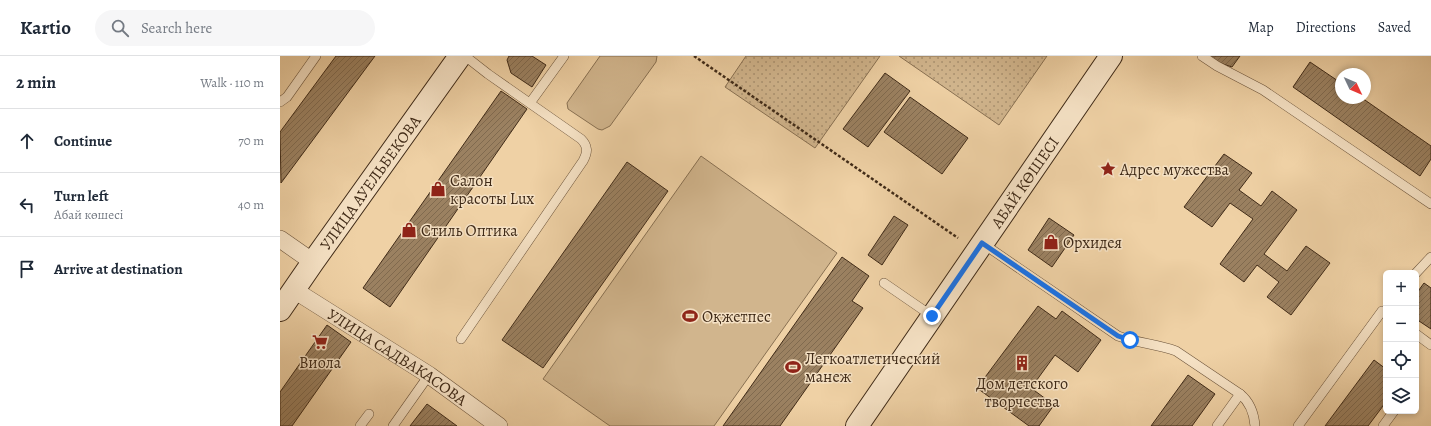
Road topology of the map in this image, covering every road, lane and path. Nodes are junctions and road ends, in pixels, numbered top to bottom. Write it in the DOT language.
graph roads {
  1 [pos="316,56"];
  2 [pos="460,56"];
  3 [pos="465,56"];
  4 [pos="564,56"];
  5 [pos="694,56"];
  6 [pos="1111,56"];
  7 [pos="1202,56"];
  8 [pos="280,102"];
  9 [pos="530,103"];
  10 [pos="1431,204"];
  11 [pos="958,238"];
  12 [pos="280,239"];
  13 [pos="982,243"];
  14 [pos="1431,257"];
  15 [pos="313,262"];
  16 [pos="1419,271"];
  17 [pos="884,283"];
  18 [pos="294,290"];
  19 [pos="280,310"];
  20 [pos="1383,313"];
  21 [pos="932,316"];
  22 [pos="1419,336"];
  23 [pos="461,339"];
  24 [pos="1431,345"];
  25 [pos="429,375"];
  26 [pos="1240,394"];
  27 [pos="369,414"];
  28 [pos="1392,414"];
  29 [pos="360,426"];
  30 [pos="393,426"];
  31 [pos="499,426"];
  32 [pos="857,426"];
  33 [pos="1217,426"];
  34 [pos="1255,426"];
  35 [pos="1298,426"];
  36 [pos="1383,426"];
  1 -- 8 [label="lane"];
  2 -- 15 [label="main road, УЛИЦА АУЕЛЬБЕКОВА"];
  3 -- 9 [label="lane"];
  4 -- 9 [label="lane"];
  5 -- 11 [label="path"];
  6 -- 13 [label="main road, АБАЙ КӨШЕСІ"];
  7 -- 10 [label="lane"];
  9 -- 23 [label="lane"];
  12 -- 15 [label="street"];
  13 -- 21 [label="main road, АБАЙ КӨШЕСІ"];
  13 -- 26 [label="lane"];
  14 -- 16 [label="lane"];
  15 -- 18 [label="main road, УЛИЦА АУЕЛЬБЕКОВА"];
  17 -- 21 [label="lane"];
  18 -- 19 [label="main road, УЛИЦА АУЕЛЬБЕКОВА"];
  18 -- 25 [label="street, УЛИЦА САДВАКАСОВА"];
  20 -- 35 [label="lane"];
  21 -- 32 [label="main road, АБАЙ КӨШЕСІ"];
  22 -- 24 [label="lane"];
  25 -- 30 [label="lane"];
  25 -- 31 [label="street, УЛИЦА САДВАКАСОВА"];
  26 -- 33 [label="lane"];
  26 -- 34 [label="lane"];
  27 -- 29 [label="lane"];
  28 -- 36 [label="lane"];
}
